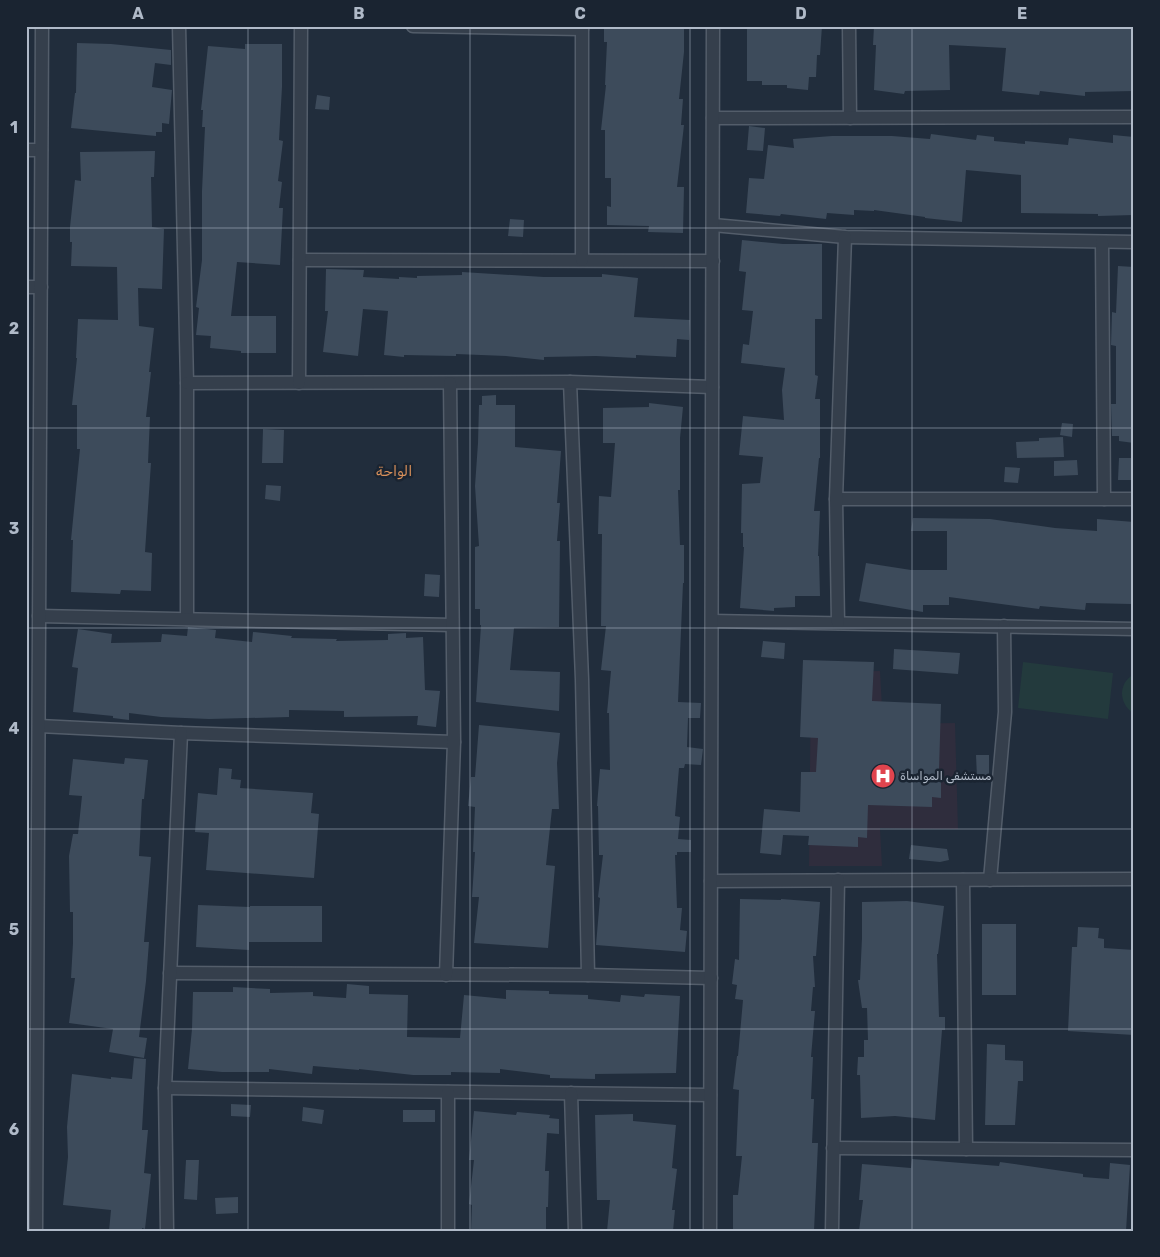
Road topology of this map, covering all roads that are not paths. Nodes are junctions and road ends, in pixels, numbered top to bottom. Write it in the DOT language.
graph roads {
  1 [pos="42,26"];
  2 [pos="179,26"];
  3 [pos="301,26"];
  4 [pos="414,26"];
  5 [pos="713,26"];
  6 [pos="848,26"];
  7 [pos="582,28"];
  8 [pos="1134,116"];
  9 [pos="713,118"];
  10 [pos="850,118"];
  11 [pos="26,150"];
  12 [pos="41,150"];
  13 [pos="713,225"];
  14 [pos="845,237"];
  15 [pos="1102,242"];
  16 [pos="1134,242"];
  17 [pos="300,260"];
  18 [pos="582,260"];
  19 [pos="712,261"];
  20 [pos="26,287"];
  21 [pos="41,287"];
  22 [pos="187,382"];
  23 [pos="570,382"];
  24 [pos="299,383"];
  25 [pos="450,383"];
  26 [pos="712,386"];
  27 [pos="836,499"];
  28 [pos="1104,499"];
  29 [pos="1134,499"];
  30 [pos="39,616"];
  31 [pos="187,619"];
  32 [pos="712,621"];
  33 [pos="838,623"];
  34 [pos="452,625"];
  35 [pos="1004,626"];
  36 [pos="1134,629"];
  37 [pos="39,726"];
  38 [pos="181,733"];
  39 [pos="454,742"];
  40 [pos="1134,879"];
  41 [pos="711,880"];
  42 [pos="838,880"];
  43 [pos="963,880"];
  44 [pos="990,880"];
  45 [pos="32,898"];
  46 [pos="170,973"];
  47 [pos="446,975"];
  48 [pos="588,975"];
  49 [pos="711,978"];
  50 [pos="32,1020"];
  51 [pos="165,1088"];
  52 [pos="448,1092"];
  53 [pos="571,1094"];
  54 [pos="710,1095"];
  55 [pos="834,1148"];
  56 [pos="966,1149"];
  57 [pos="1134,1150"];
  58 [pos="36,1231"];
  59 [pos="167,1231"];
  60 [pos="448,1231"];
  61 [pos="575,1231"];
  62 [pos="710,1231"];
  63 [pos="832,1231"];
  1 -- 12 [label="street"];
  2 -- 22 [label="street"];
  3 -- 17 [label="street"];
  4 -- 7 [label="street"];
  5 -- 9 [label="street"];
  6 -- 10 [label="street"];
  7 -- 18 [label="street"];
  8 -- 10 [label="street"];
  9 -- 10 [label="street"];
  9 -- 13 [label="street"];
  11 -- 12 [label="street"];
  12 -- 21 [label="street"];
  13 -- 14 [label="street"];
  13 -- 19 [label="street"];
  14 -- 15 [label="street"];
  14 -- 27 [label="street"];
  15 -- 16 [label="street"];
  15 -- 28 [label="street"];
  17 -- 18 [label="street"];
  17 -- 24 [label="street"];
  18 -- 19 [label="street"];
  19 -- 26 [label="street"];
  20 -- 21 [label="street"];
  21 -- 30 [label="street"];
  22 -- 24 [label="street"];
  22 -- 31 [label="street"];
  23 -- 25 [label="street"];
  23 -- 26 [label="street"];
  23 -- 48 [label="street"];
  24 -- 25 [label="street"];
  25 -- 34 [label="street"];
  26 -- 32 [label="street"];
  27 -- 28 [label="street"];
  27 -- 33 [label="street"];
  28 -- 29 [label="street"];
  30 -- 31 [label="street"];
  30 -- 37 [label="street"];
  31 -- 34 [label="street"];
  32 -- 33 [label="street"];
  32 -- 41 [label="street"];
  33 -- 35 [label="street"];
  34 -- 39 [label="street"];
  35 -- 36 [label="street"];
  35 -- 44 [label="street"];
  37 -- 38 [label="street"];
  37 -- 45 [label="street"];
  38 -- 39 [label="street"];
  38 -- 46 [label="street"];
  39 -- 47 [label="street"];
  40 -- 44 [label="street"];
  41 -- 42 [label="street"];
  41 -- 49 [label="street"];
  42 -- 43 [label="street"];
  42 -- 55 [label="street"];
  43 -- 44 [label="street"];
  43 -- 56 [label="street"];
  45 -- 50 [label="street"];
  46 -- 47 [label="street"];
  46 -- 51 [label="street"];
  47 -- 48 [label="street"];
  48 -- 49 [label="street"];
  49 -- 54 [label="street"];
  50 -- 58 [label="street"];
  51 -- 52 [label="street"];
  51 -- 59 [label="street"];
  52 -- 53 [label="street"];
  52 -- 60 [label="street"];
  53 -- 54 [label="street"];
  53 -- 61 [label="street"];
  54 -- 62 [label="street"];
  55 -- 56 [label="street"];
  55 -- 63 [label="street"];
  56 -- 57 [label="street"];
}
